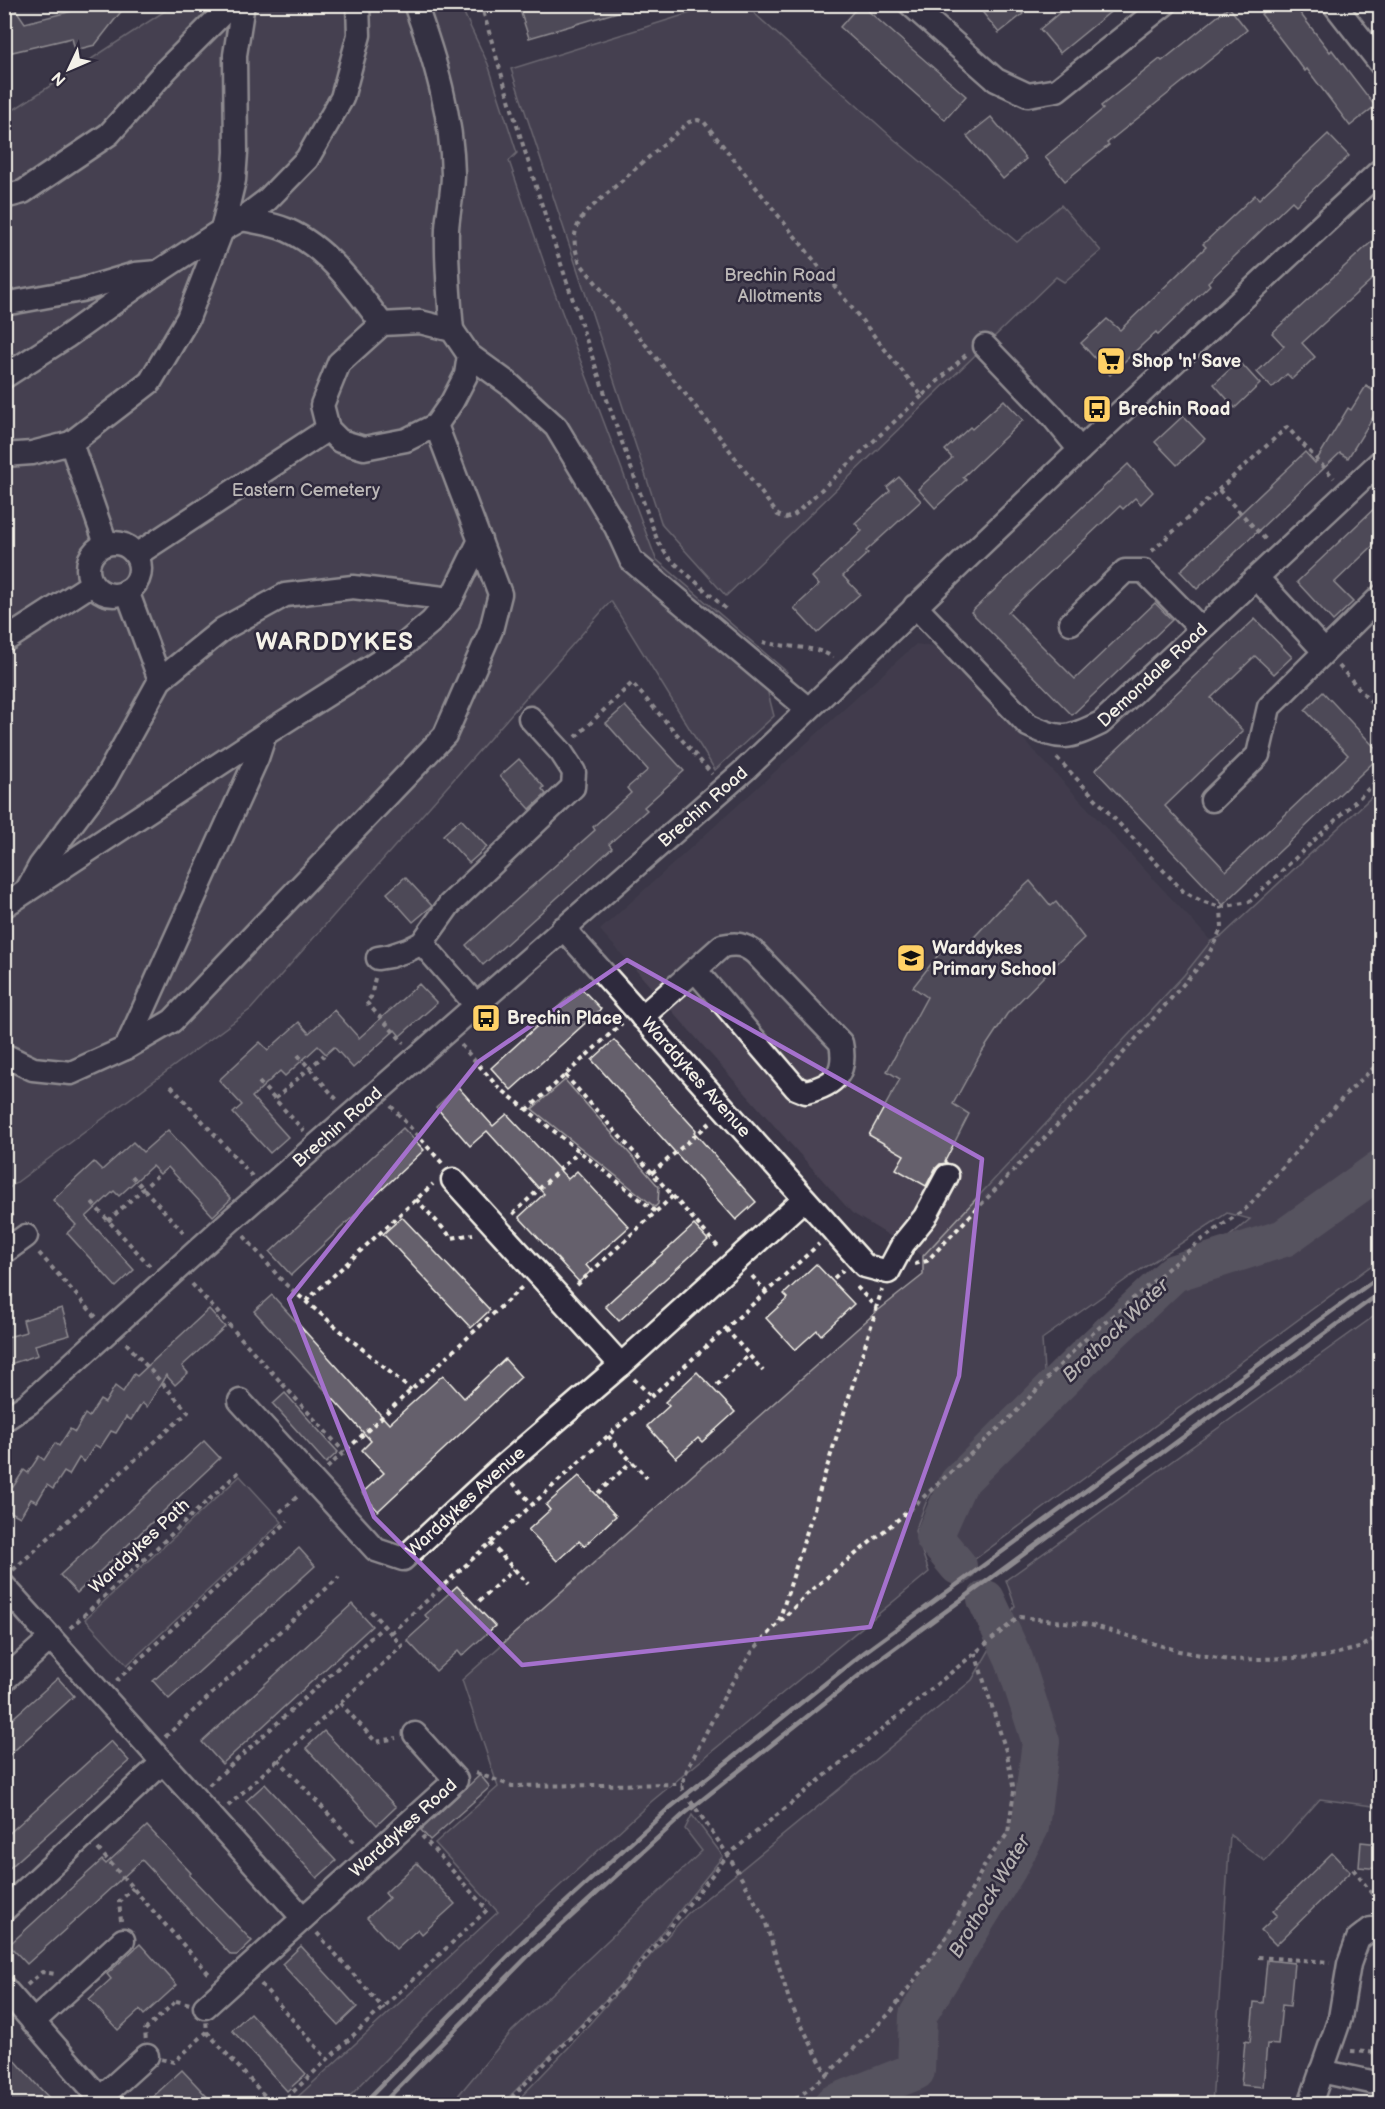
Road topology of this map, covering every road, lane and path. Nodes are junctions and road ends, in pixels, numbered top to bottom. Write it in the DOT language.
graph roads {
  1 [pos="232,4"];
  2 [pos="243,4"];
  3 [pos="358,4"];
  4 [pos="415,4"];
  5 [pos="481,4"];
  6 [pos="910,4"];
  7 [pos="1165,4"];
  8 [pos="1334,4"];
  9 [pos="1380,63"];
  10 [pos="1380,171"];
  11 [pos="4,197"];
  12 [pos="232,224"];
  13 [pos="158,272"];
  14 [pos="4,304"];
  15 [pos="382,324"];
  16 [pos="452,330"];
  17 [pos="985,346"];
  18 [pos="468,355"];
  19 [pos="4,377"];
  20 [pos="922,396"];
  21 [pos="436,425"];
  22 [pos="328,429"];
  23 [pos="71,443"];
  24 [pos="1080,450"];
  25 [pos="4,455"];
  26 [pos="1380,462"];
  27 [pos="1219,490"];
  28 [pos="1348,493"];
  29 [pos="480,540"];
  30 [pos="106,543"];
  31 [pos="136,555"];
  32 [pos="1281,556"];
  33 [pos="1144,571"];
  34 [pos="1257,578"];
  35 [pos="92,584"];
  36 [pos="127,591"];
  37 [pos="1380,597"];
  38 [pos="451,599"];
  39 [pos="915,606"];
  40 [pos="729,611"];
  41 [pos="1071,623"];
  42 [pos="1201,629"];
  43 [pos="755,634"];
  44 [pos="4,641"];
  45 [pos="1324,651"];
  46 [pos="847,671"];
  47 [pos="160,680"];
  48 [pos="808,709"];
  49 [pos="1380,712"];
  50 [pos="530,718"];
  51 [pos="266,734"];
  52 [pos="1048,735"];
  53 [pos="561,752"];
  54 [pos="1380,778"];
  55 [pos="724,788"];
  56 [pos="1212,800"];
  57 [pos="26,892"];
  58 [pos="4,906"];
  59 [pos="1221,907"];
  60 [pos="563,928"];
  61 [pos="422,943"];
  62 [pos="378,958"];
  63 [pos="695,970"];
  64 [pos="476,1005"];
  65 [pos="639,1014"];
  66 [pos="447,1030"];
  67 [pos="126,1048"];
  68 [pos="4,1055"];
  69 [pos="298,1055"];
  70 [pos="324,1055"];
  71 [pos="416,1057"];
  72 [pos="1380,1062"];
  73 [pos="309,1068"];
  74 [pos="565,1075"];
  75 [pos="259,1083"];
  76 [pos="171,1086"];
  77 [pos="378,1091"];
  78 [pos="275,1099"];
  79 [pos="527,1110"];
  80 [pos="725,1110"];
  81 [pos="351,1115"];
  82 [pos="316,1145"];
  83 [pos="579,1151"];
  84 [pos="447,1171"];
  85 [pos="652,1173"];
  86 [pos="132,1176"];
  87 [pos="157,1176"];
  88 [pos="947,1176"];
  89 [pos="143,1188"];
  90 [pos="265,1190"];
  91 [pos="673,1196"];
  92 [pos="416,1199"];
  93 [pos="804,1199"];
  94 [pos="92,1203"];
  95 [pos="4,1207"];
  96 [pos="656,1212"];
  97 [pos="108,1221"];
  98 [pos="230,1221"];
  99 [pos="497,1228"];
  100 [pos="26,1236"];
  101 [pos="198,1249"];
  102 [pos="4,1252"];
  103 [pos="827,1252"];
  104 [pos="733,1263"];
  105 [pos="888,1272"];
  106 [pos="538,1273"];
  107 [pos="170,1275"];
  108 [pos="834,1278"];
  109 [pos="849,1278"];
  110 [pos="856,1285"];
  111 [pos="562,1299"];
  112 [pos="306,1300"];
  113 [pos="112,1328"];
  114 [pos="726,1328"];
  115 [pos="749,1354"];
  116 [pos="621,1365"];
  117 [pos="764,1371"];
  118 [pos="717,1385"];
  119 [pos="411,1390"];
  120 [pos="240,1401"];
  121 [pos="4,1420"];
  122 [pos="608,1436"];
  123 [pos="344,1452"];
  124 [pos="632,1461"];
  125 [pos="500,1469"];
  126 [pos="242,1470"];
  127 [pos="647,1478"];
  128 [pos="313,1481"];
  129 [pos="598,1493"];
  130 [pos="532,1504"];
  131 [pos="288,1521"];
  132 [pos="490,1543"];
  133 [pos="514,1569"];
  134 [pos="339,1576"];
  135 [pos="4,1577"];
  136 [pos="528,1584"];
  137 [pos="4,1586"];
  138 [pos="479,1601"];
  139 [pos="368,1608"];
  140 [pos="778,1623"];
  141 [pos="384,1626"];
  142 [pos="391,1633"];
  143 [pos="1380,1636"];
  144 [pos="53,1639"];
  145 [pos="975,1653"];
  146 [pos="131,1667"];
  147 [pos="4,1680"];
  148 [pos="340,1703"];
  149 [pos="415,1734"];
  150 [pos="158,1756"];
  151 [pos="278,1760"];
  152 [pos="229,1767"];
  153 [pos="456,1780"];
  154 [pos="682,1784"];
  155 [pos="214,1818"];
  156 [pos="410,1822"];
  157 [pos="85,1835"];
  158 [pos="728,1855"];
  159 [pos="369,1859"];
  160 [pos="1353,1869"];
  161 [pos="133,1888"];
  162 [pos="4,1910"];
  163 [pos="1380,1914"];
  164 [pos="303,1918"];
  165 [pos="1380,1929"];
  166 [pos="123,1940"];
  167 [pos="1258,1957"];
  168 [pos="1349,1964"];
  169 [pos="247,1969"];
  170 [pos="4,1989"];
  171 [pos="223,1990"];
  172 [pos="205,2007"];
  173 [pos="384,2008"];
  174 [pos="33,2022"];
  175 [pos="207,2032"];
  176 [pos="1329,2049"];
  177 [pos="1380,2053"];
  178 [pos="147,2056"];
  179 [pos="328,2060"];
  180 [pos="1321,2071"];
  181 [pos="827,2075"];
  182 [pos="1371,2082"];
  183 [pos="97,2101"];
  184 [pos="272,2104"];
  185 [pos="280,2104"];
  186 [pos="506,2104"];
  187 [pos="789,2104"];
  188 [pos="1310,2104"];
  1 -- 11 [label="street"];
  2 -- 12 [label="street"];
  3 -- 12 [label="street"];
  4 -- 16 [label="street"];
  5 -- 40 [label="path"];
  6 -- 7 [label="street"];
  8 -- 9 [label="street"];
  10 -- 24 [label="street, Brechin Road"];
  12 -- 13 [label="street"];
  12 -- 15 [label="street"];
  12 -- 23 [label="street"];
  13 -- 14 [label="street"];
  13 -- 19 [label="street"];
  15 -- 16 [label="street"];
  15 -- 22 [label="street"];
  16 -- 18 [label="street"];
  17 -- 20 [label="path"];
  17 -- 24 [label="street"];
  18 -- 21 [label="street"];
  18 -- 48 [label="street"];
  20 -- 20 [label="path"];
  21 -- 22 [label="street"];
  21 -- 29 [label="street"];
  22 -- 31 [label="street"];
  23 -- 25 [label="street"];
  23 -- 30 [label="street"];
  24 -- 39 [label="street, Brechin Road"];
  26 -- 28 [label="street, Demondale Road"];
  27 -- 28 [label="path"];
  27 -- 32 [label="path"];
  27 -- 33 [label="path"];
  28 -- 32 [label="street, Demondale Road"];
  29 -- 38 [label="street"];
  29 -- 67 [label="street"];
  30 -- 31 [label="street"];
  30 -- 35 [label="street"];
  31 -- 36 [label="street"];
  32 -- 34 [label="street, Demondale Road"];
  33 -- 41 [label="street"];
  33 -- 42 [label="street"];
  34 -- 42 [label="street, Demondale Road"];
  34 -- 45 [label="street"];
  35 -- 36 [label="street"];
  35 -- 44 [label="street"];
  36 -- 47 [label="street"];
  37 -- 45 [label="street"];
  38 -- 47 [label="street"];
  38 -- 51 [label="street"];
  39 -- 46 [label="street, Brechin Road"];
  39 -- 52 [label="street"];
  42 -- 52 [label="street, Demondale Road"];
  43 -- 46 [label="path"];
  45 -- 49 [label="path"];
  45 -- 56 [label="street"];
  46 -- 48 [label="street, Brechin Road"];
  47 -- 57 [label="street"];
  48 -- 55 [label="street, Brechin Road"];
  50 -- 53 [label="street"];
  51 -- 57 [label="street"];
  51 -- 67 [label="street"];
  52 -- 59 [label="path"];
  53 -- 55 [label="path"];
  53 -- 61 [label="street"];
  54 -- 59 [label="path"];
  55 -- 60 [label="street, Brechin Road"];
  57 -- 58 [label="street"];
  59 -- 105 [label="path"];
  60 -- 64 [label="street, Brechin Road"];
  60 -- 65 [label="street, Warddykes Avenue"];
  61 -- 62 [label="street"];
  61 -- 64 [label="street"];
  62 -- 71 [label="path"];
  63 -- 63 [label="street"];
  63 -- 65 [label="street"];
  64 -- 66 [label="street, Brechin Road"];
  65 -- 74 [label="path"];
  65 -- 80 [label="street, Warddykes Avenue"];
  66 -- 71 [label="street, Brechin Road"];
  66 -- 79 [label="path"];
  67 -- 68 [label="street"];
  69 -- 73 [label="path"];
  70 -- 73 [label="path"];
  71 -- 77 [label="street, Brechin Road"];
  72 -- 140 [label="path"];
  73 -- 78 [label="path"];
  73 -- 81 [label="path"];
  74 -- 79 [label="path"];
  74 -- 85 [label="path"];
  75 -- 78 [label="path"];
  76 -- 90 [label="path"];
  77 -- 81 [label="street, Brechin Road"];
  77 -- 84 [label="path"];
  78 -- 82 [label="path"];
  79 -- 83 [label="path"];
  80 -- 85 [label="path"];
  80 -- 93 [label="street, Warddykes Avenue"];
  81 -- 82 [label="street, Brechin Road"];
  82 -- 90 [label="street, Brechin Road"];
  83 -- 96 [label="path"];
  83 -- 99 [label="path"];
  84 -- 92 [label="path"];
  84 -- 99 [label="street"];
  85 -- 91 [label="path"];
  86 -- 89 [label="path"];
  87 -- 89 [label="path"];
  88 -- 105 [label="street"];
  89 -- 97 [label="path"];
  89 -- 101 [label="path"];
  90 -- 98 [label="street, Brechin Road"];
  91 -- 96 [label="path"];
  91 -- 104 [label="path"];
  92 -- 99 [label="path"];
  92 -- 112 [label="path"];
  93 -- 104 [label="street, Warddykes Avenue"];
  93 -- 105 [label="street, Warddykes Avenue"];
  94 -- 97 [label="path"];
  95 -- 100 [label="path"];
  96 -- 111 [label="path"];
  97 -- 107 [label="path"];
  98 -- 101 [label="street, Brechin Road"];
  98 -- 112 [label="path"];
  99 -- 106 [label="street"];
  100 -- 102 [label="street"];
  100 -- 113 [label="path"];
  101 -- 107 [label="street, Brechin Road"];
  103 -- 114 [label="path"];
  104 -- 116 [label="street, Warddykes Avenue"];
  105 -- 110 [label="path"];
  105 -- 140 [label="path"];
  106 -- 111 [label="street"];
  106 -- 119 [label="path"];
  107 -- 113 [label="street, Brechin Road"];
  107 -- 123 [label="path"];
  108 -- 109 [label="path"];
  111 -- 116 [label="street"];
  112 -- 119 [label="path"];
  113 -- 121 [label="street, Brechin Road"];
  113 -- 135 [label="path"];
  114 -- 115 [label="path"];
  114 -- 122 [label="path"];
  115 -- 117 [label="path"];
  115 -- 118 [label="path"];
  116 -- 125 [label="street, Warddykes Avenue"];
  119 -- 123 [label="path"];
  120 -- 128 [label="street, Warddykes Avenue"];
  122 -- 124 [label="path"];
  122 -- 130 [label="path"];
  123 -- 128 [label="path"];
  124 -- 127 [label="path"];
  124 -- 129 [label="path"];
  125 -- 128 [label="street, Warddykes Avenue"];
  125 -- 130 [label="path"];
  126 -- 144 [label="path, Warddykes Path"];
  130 -- 132 [label="path"];
  131 -- 146 [label="path"];
  132 -- 133 [label="path"];
  132 -- 142 [label="path"];
  133 -- 136 [label="path"];
  133 -- 138 [label="path"];
  134 -- 150 [label="path"];
  137 -- 144 [label="street"];
  139 -- 141 [label="path"];
  140 -- 154 [label="path"];
  141 -- 142 [label="path"];
  141 -- 152 [label="path"];
  142 -- 148 [label="path"];
  143 -- 145 [label="path"];
  144 -- 147 [label="street"];
  144 -- 150 [label="street"];
  145 -- 158 [label="path"];
  145 -- 181 [label="path"];
  148 -- 149 [label="path"];
  148 -- 151 [label="path"];
  149 -- 153 [label="street, Warddykes Road"];
  150 -- 155 [label="street"];
  150 -- 157 [label="street"];
  151 -- 155 [label="path"];
  151 -- 159 [label="path"];
  153 -- 154 [label="path"];
  153 -- 156 [label="street, Warddykes Road"];
  154 -- 158 [label="path"];
  155 -- 164 [label="street"];
  156 -- 159 [label="street, Warddykes Road"];
  156 -- 173 [label="path"];
  157 -- 161 [label="path"];
  157 -- 162 [label="street"];
  158 -- 181 [label="path"];
  158 -- 186 [label="path"];
  159 -- 164 [label="street, Warddykes Road"];
  160 -- 163 [label="path"];
  161 -- 166 [label="path"];
  161 -- 171 [label="path"];
  164 -- 169 [label="street, Warddykes Road"];
  164 -- 173 [label="path"];
  165 -- 168 [label="street"];
  166 -- 174 [label="street"];
  167 -- 168 [label="path"];
  168 -- 176 [label="street"];
  169 -- 171 [label="street, Warddykes Road"];
  169 -- 179 [label="path"];
  170 -- 174 [label="street"];
  171 -- 172 [label="street, Warddykes Road"];
  172 -- 175 [label="path"];
  172 -- 178 [label="path"];
  173 -- 179 [label="path"];
  174 -- 183 [label="street"];
  175 -- 178 [label="path"];
  175 -- 184 [label="path"];
  176 -- 177 [label="path"];
  176 -- 180 [label="street"];
  178 -- 183 [label="street"];
  179 -- 185 [label="path"];
  180 -- 182 [label="street"];
  180 -- 188 [label="street"];
  181 -- 187 [label="path"];
}
